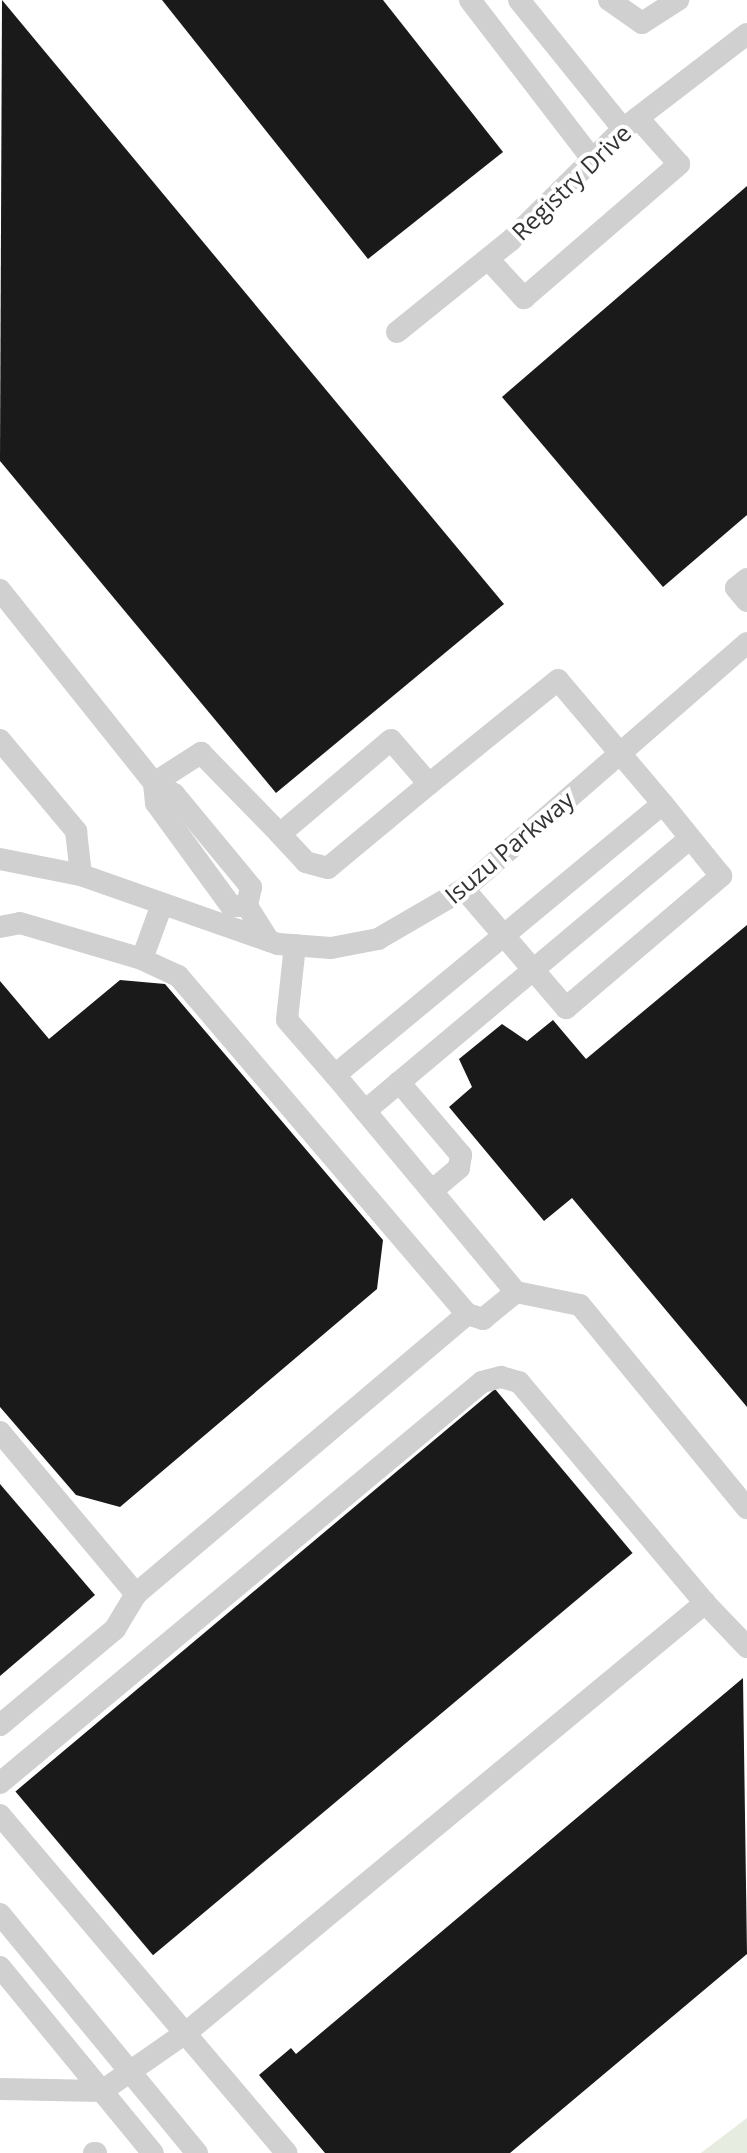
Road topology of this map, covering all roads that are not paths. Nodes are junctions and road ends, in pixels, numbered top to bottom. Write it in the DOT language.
graph roads {
  1 [pos="470,0"];
  2 [pos="519,0"];
  3 [pos="609,0"];
  4 [pos="678,0"];
  5 [pos="747,34"];
  6 [pos="630,123"];
  7 [pos="592,159"];
  8 [pos="489,260"];
  9 [pos="397,332"];
  10 [pos="747,579"];
  11 [pos="0,590"];
  12 [pos="747,601"];
  13 [pos="743,655"];
  14 [pos="0,740"];
  15 [pos="620,753"];
  16 [pos="154,783"];
  17 [pos="429,784"];
  18 [pos="663,804"];
  19 [pos="280,834"];
  20 [pos="690,838"];
  21 [pos="0,859"];
  22 [pos="81,875"];
  23 [pos="464,889"];
  24 [pos="161,907"];
  25 [pos="0,927"];
  26 [pos="502,934"];
  27 [pos="269,941"];
  28 [pos="295,945"];
  29 [pos="142,959"];
  30 [pos="533,970"];
  31 [pos="335,1075"];
  32 [pos="399,1082"];
  33 [pos="365,1111"];
  34 [pos="432,1191"];
  35 [pos="516,1292"];
  36 [pos="467,1314"];
  37 [pos="0,1432"];
  38 [pos="747,1508"];
  39 [pos="136,1594"];
  40 [pos="705,1603"];
  41 [pos="747,1647"];
  42 [pos="0,1725"];
  43 [pos="0,1783"];
  44 [pos="0,1815"];
  45 [pos="0,1914"];
  46 [pos="0,1967"];
  47 [pos="187,2032"];
  48 [pos="129,2071"];
  49 [pos="0,2089"];
  50 [pos="102,2091"];
  51 [pos="153,2153"];
  52 [pos="197,2153"];
  53 [pos="287,2153"];
  1 -- 7 [label="street"];
  2 -- 6 [label="street"];
  3 -- 4 [label="street"];
  5 -- 6 [label="street, Registry Drive"];
  6 -- 7 [label="street, Registry Drive"];
  6 -- 8 [label="street"];
  7 -- 8 [label="street, Registry Drive"];
  8 -- 9 [label="street, Registry Drive"];
  10 -- 12 [label="street"];
  11 -- 16 [label="street"];
  13 -- 15 [label="street, Isuzu Parkway"];
  14 -- 22 [label="street"];
  15 -- 17 [label="street"];
  15 -- 18 [label="street"];
  15 -- 23 [label="street, Isuzu Parkway"];
  16 -- 19 [label="street"];
  16 -- 27 [label="street"];
  17 -- 19 [label="street"];
  17 -- 19 [label="street"];
  18 -- 20 [label="street"];
  18 -- 26 [label="street"];
  20 -- 30 [label="street"];
  20 -- 30 [label="street"];
  21 -- 22 [label="street, Isuzu Parkway"];
  22 -- 24 [label="street, Isuzu Parkway"];
  23 -- 26 [label="street"];
  23 -- 28 [label="street, Isuzu Parkway"];
  24 -- 27 [label="street, Isuzu Parkway"];
  24 -- 29 [label="street"];
  25 -- 29 [label="street"];
  26 -- 30 [label="street"];
  26 -- 31 [label="street"];
  27 -- 28 [label="street, Isuzu Parkway"];
  28 -- 31 [label="street"];
  29 -- 36 [label="street"];
  30 -- 32 [label="street"];
  31 -- 33 [label="street"];
  32 -- 33 [label="street"];
  32 -- 34 [label="street"];
  33 -- 34 [label="street"];
  34 -- 35 [label="street"];
  35 -- 36 [label="street"];
  35 -- 38 [label="street"];
  36 -- 39 [label="street"];
  37 -- 39 [label="street"];
  39 -- 42 [label="street"];
  40 -- 41 [label="street"];
  40 -- 43 [label="street"];
  40 -- 47 [label="street"];
  44 -- 47 [label="street"];
  45 -- 48 [label="street"];
  46 -- 50 [label="street"];
  47 -- 48 [label="street"];
  47 -- 53 [label="street"];
  48 -- 50 [label="street"];
  48 -- 52 [label="street"];
  49 -- 50 [label="street"];
  50 -- 51 [label="street"];
}
